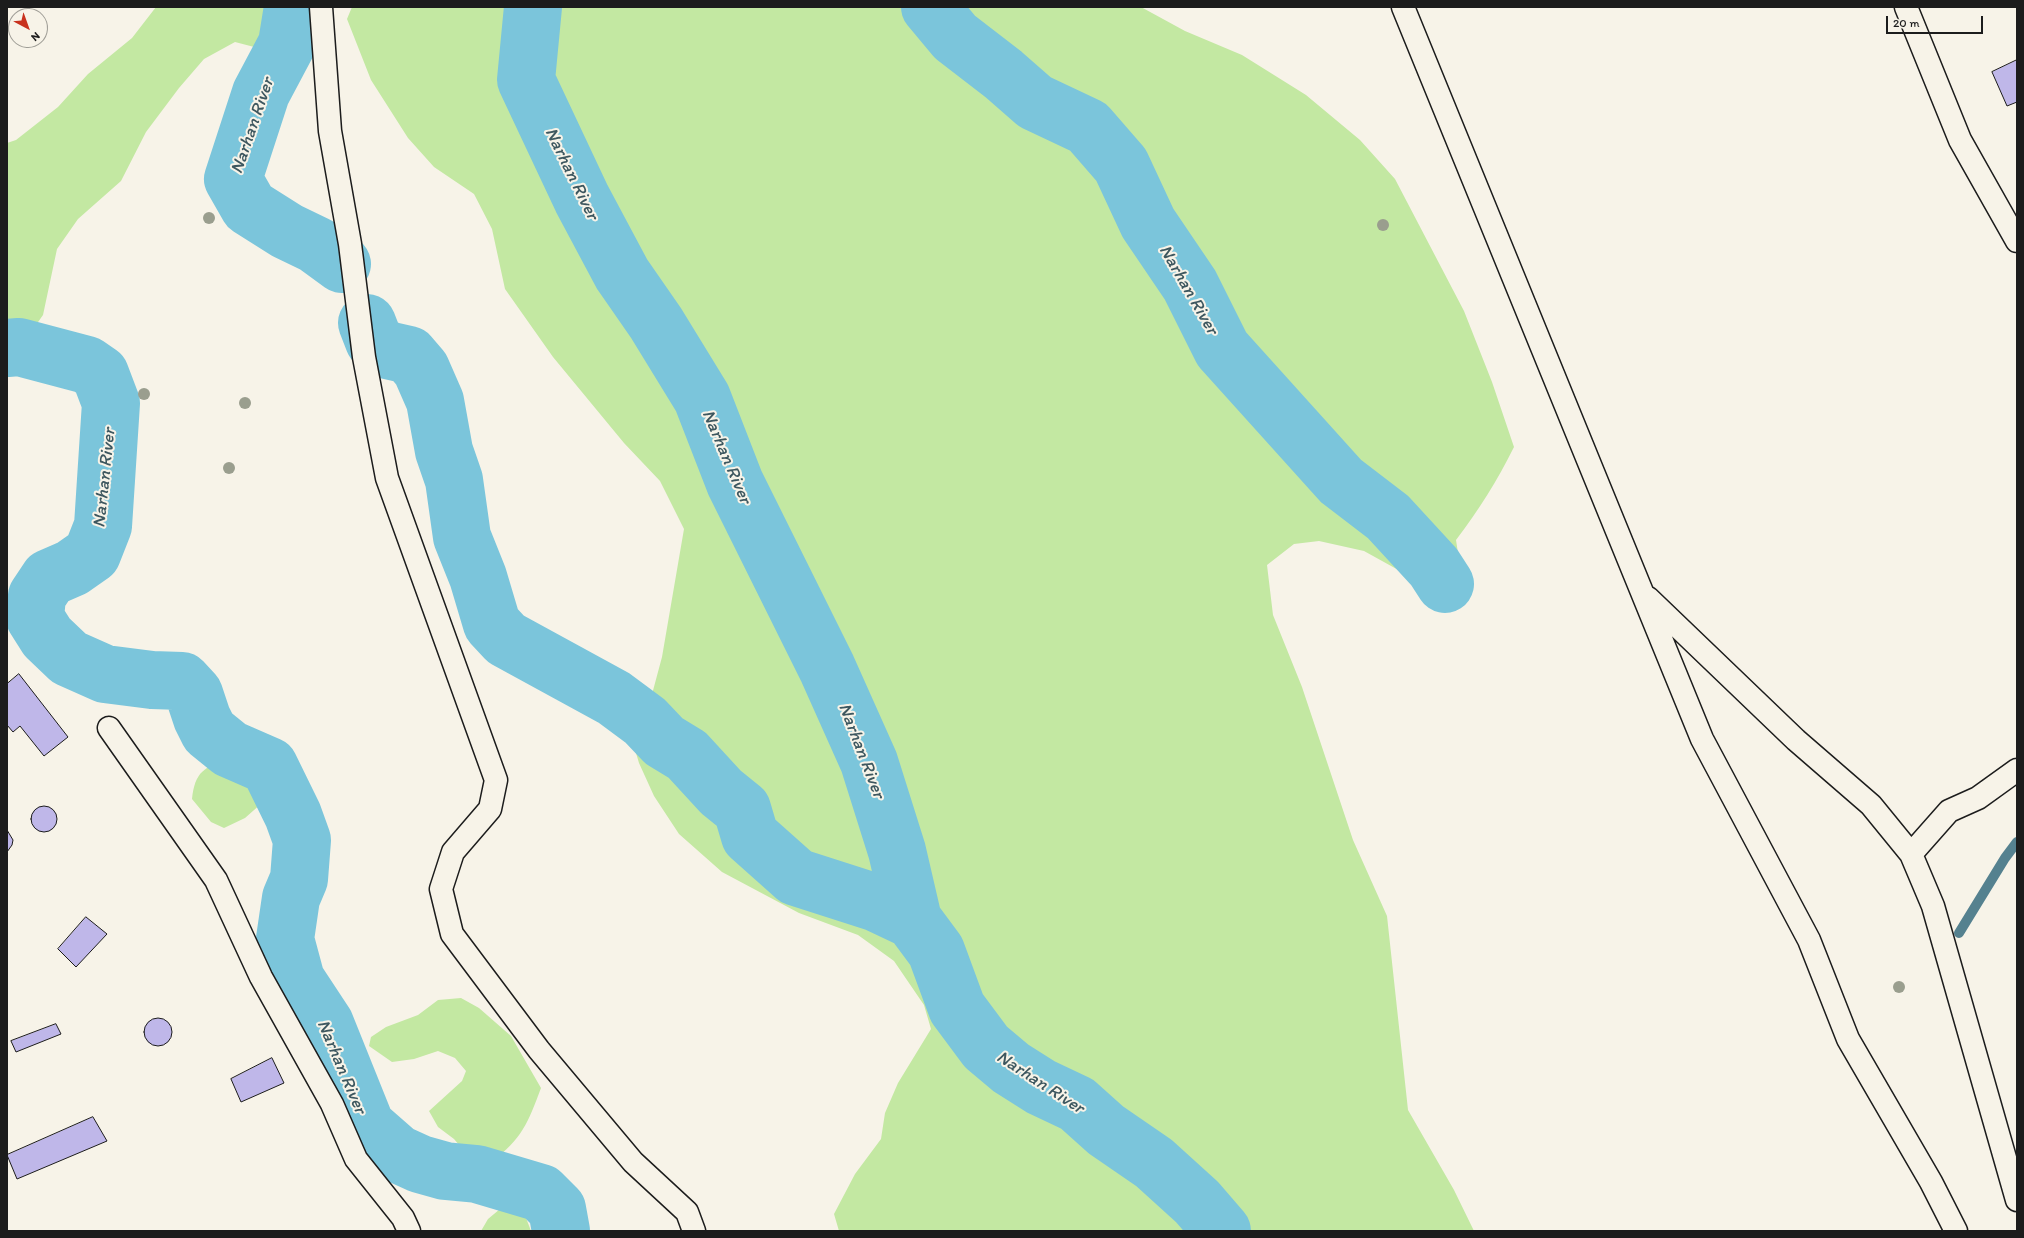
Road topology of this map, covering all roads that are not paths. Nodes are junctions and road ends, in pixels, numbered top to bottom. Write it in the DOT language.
graph roads {
  1 [pos="321,7"];
  2 [pos="1403,7"];
  3 [pos="1906,7"];
  4 [pos="2017,241"];
  5 [pos="1642,593"];
  6 [pos="109,728"];
  7 [pos="2017,770"];
  8 [pos="1911,854"];
  9 [pos="2017,1200"];
  10 [pos="410,1231"];
  11 [pos="694,1231"];
  12 [pos="1956,1231"];
  1 -- 11 [label="street"];
  2 -- 5 [label="street"];
  3 -- 4 [label="street"];
  5 -- 8 [label="street"];
  5 -- 12 [label="street"];
  6 -- 10 [label="street"];
  7 -- 8 [label="street"];
  8 -- 9 [label="street"];
}
